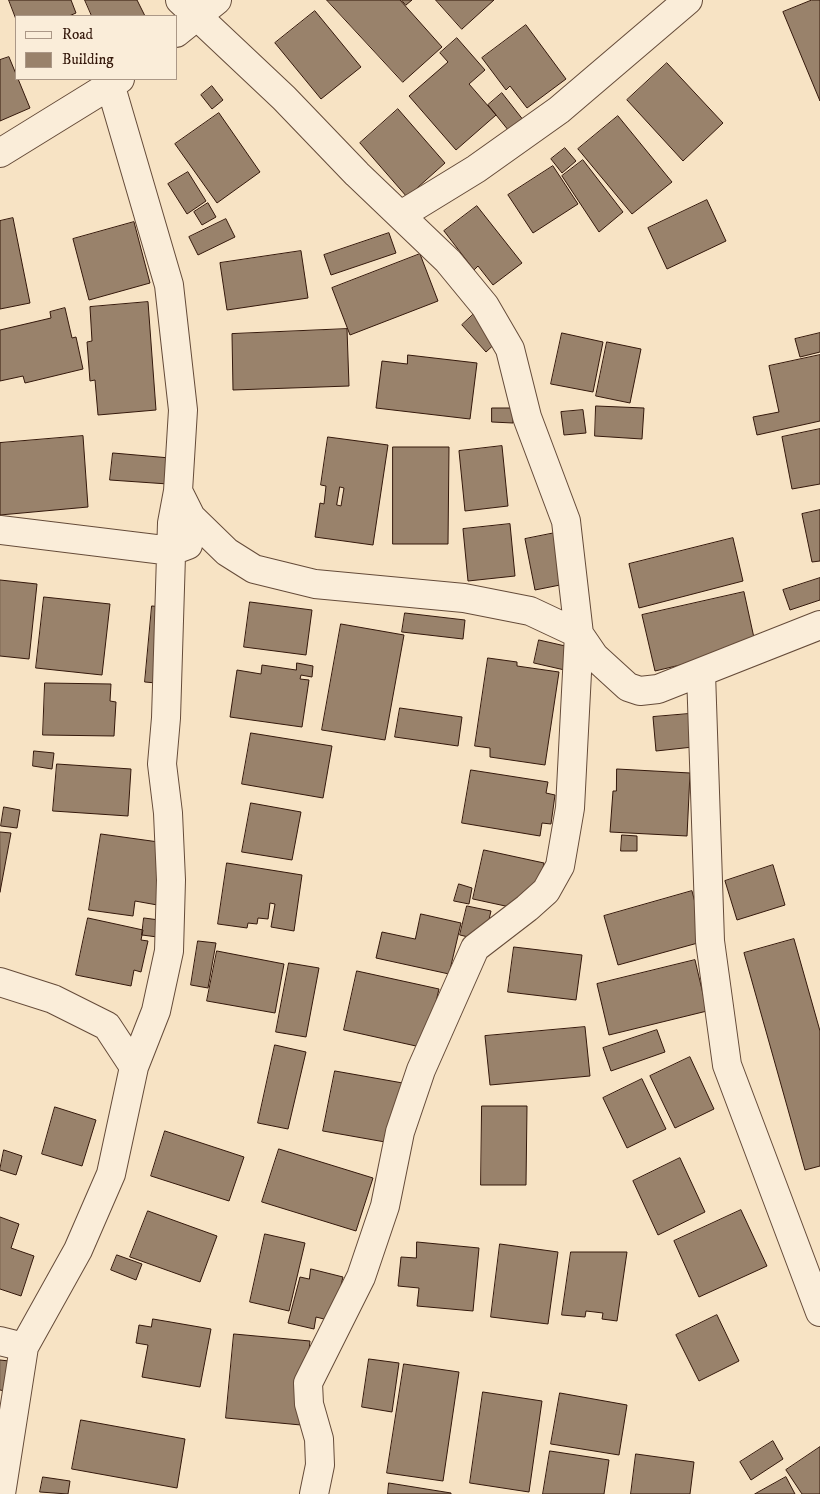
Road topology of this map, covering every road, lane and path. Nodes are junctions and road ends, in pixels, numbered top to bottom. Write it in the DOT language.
graph roads {
  1 [pos="688,0"];
  2 [pos="198,5"];
  3 [pos="178,30"];
  4 [pos="115,83"];
  5 [pos="0,153"];
  6 [pos="400,215"];
  7 [pos="178,491"];
  8 [pos="0,530"];
  9 [pos="210,536"];
  10 [pos="172,552"];
  11 [pos="820,625"];
  12 [pos="579,634"];
  13 [pos="701,673"];
  14 [pos="0,982"];
  15 [pos="156,1011"];
  16 [pos="107,1026"];
  17 [pos="134,1067"];
  18 [pos="820,1312"];
  19 [pos="12,1344"];
  20 [pos="1,1494"];
  21 [pos="314,1494"];
  1 -- 6 [label="street"];
  2 -- 3 [label="street"];
  2 -- 6 [label="street"];
  4 -- 5 [label="street"];
  4 -- 7 [label="street"];
  6 -- 12 [label="street"];
  7 -- 9 [label="street"];
  7 -- 10 [label="street"];
  8 -- 10 [label="street"];
  9 -- 10 [label="street"];
  9 -- 12 [label="street"];
  10 -- 15 [label="street"];
  11 -- 13 [label="street"];
  12 -- 13 [label="street"];
  12 -- 21 [label="street"];
  13 -- 18 [label="street"];
  14 -- 16 [label="street"];
  15 -- 16 [label="street"];
  15 -- 17 [label="street"];
  16 -- 17 [label="street"];
  17 -- 19 [label="street"];
  19 -- 20 [label="street"];
}
